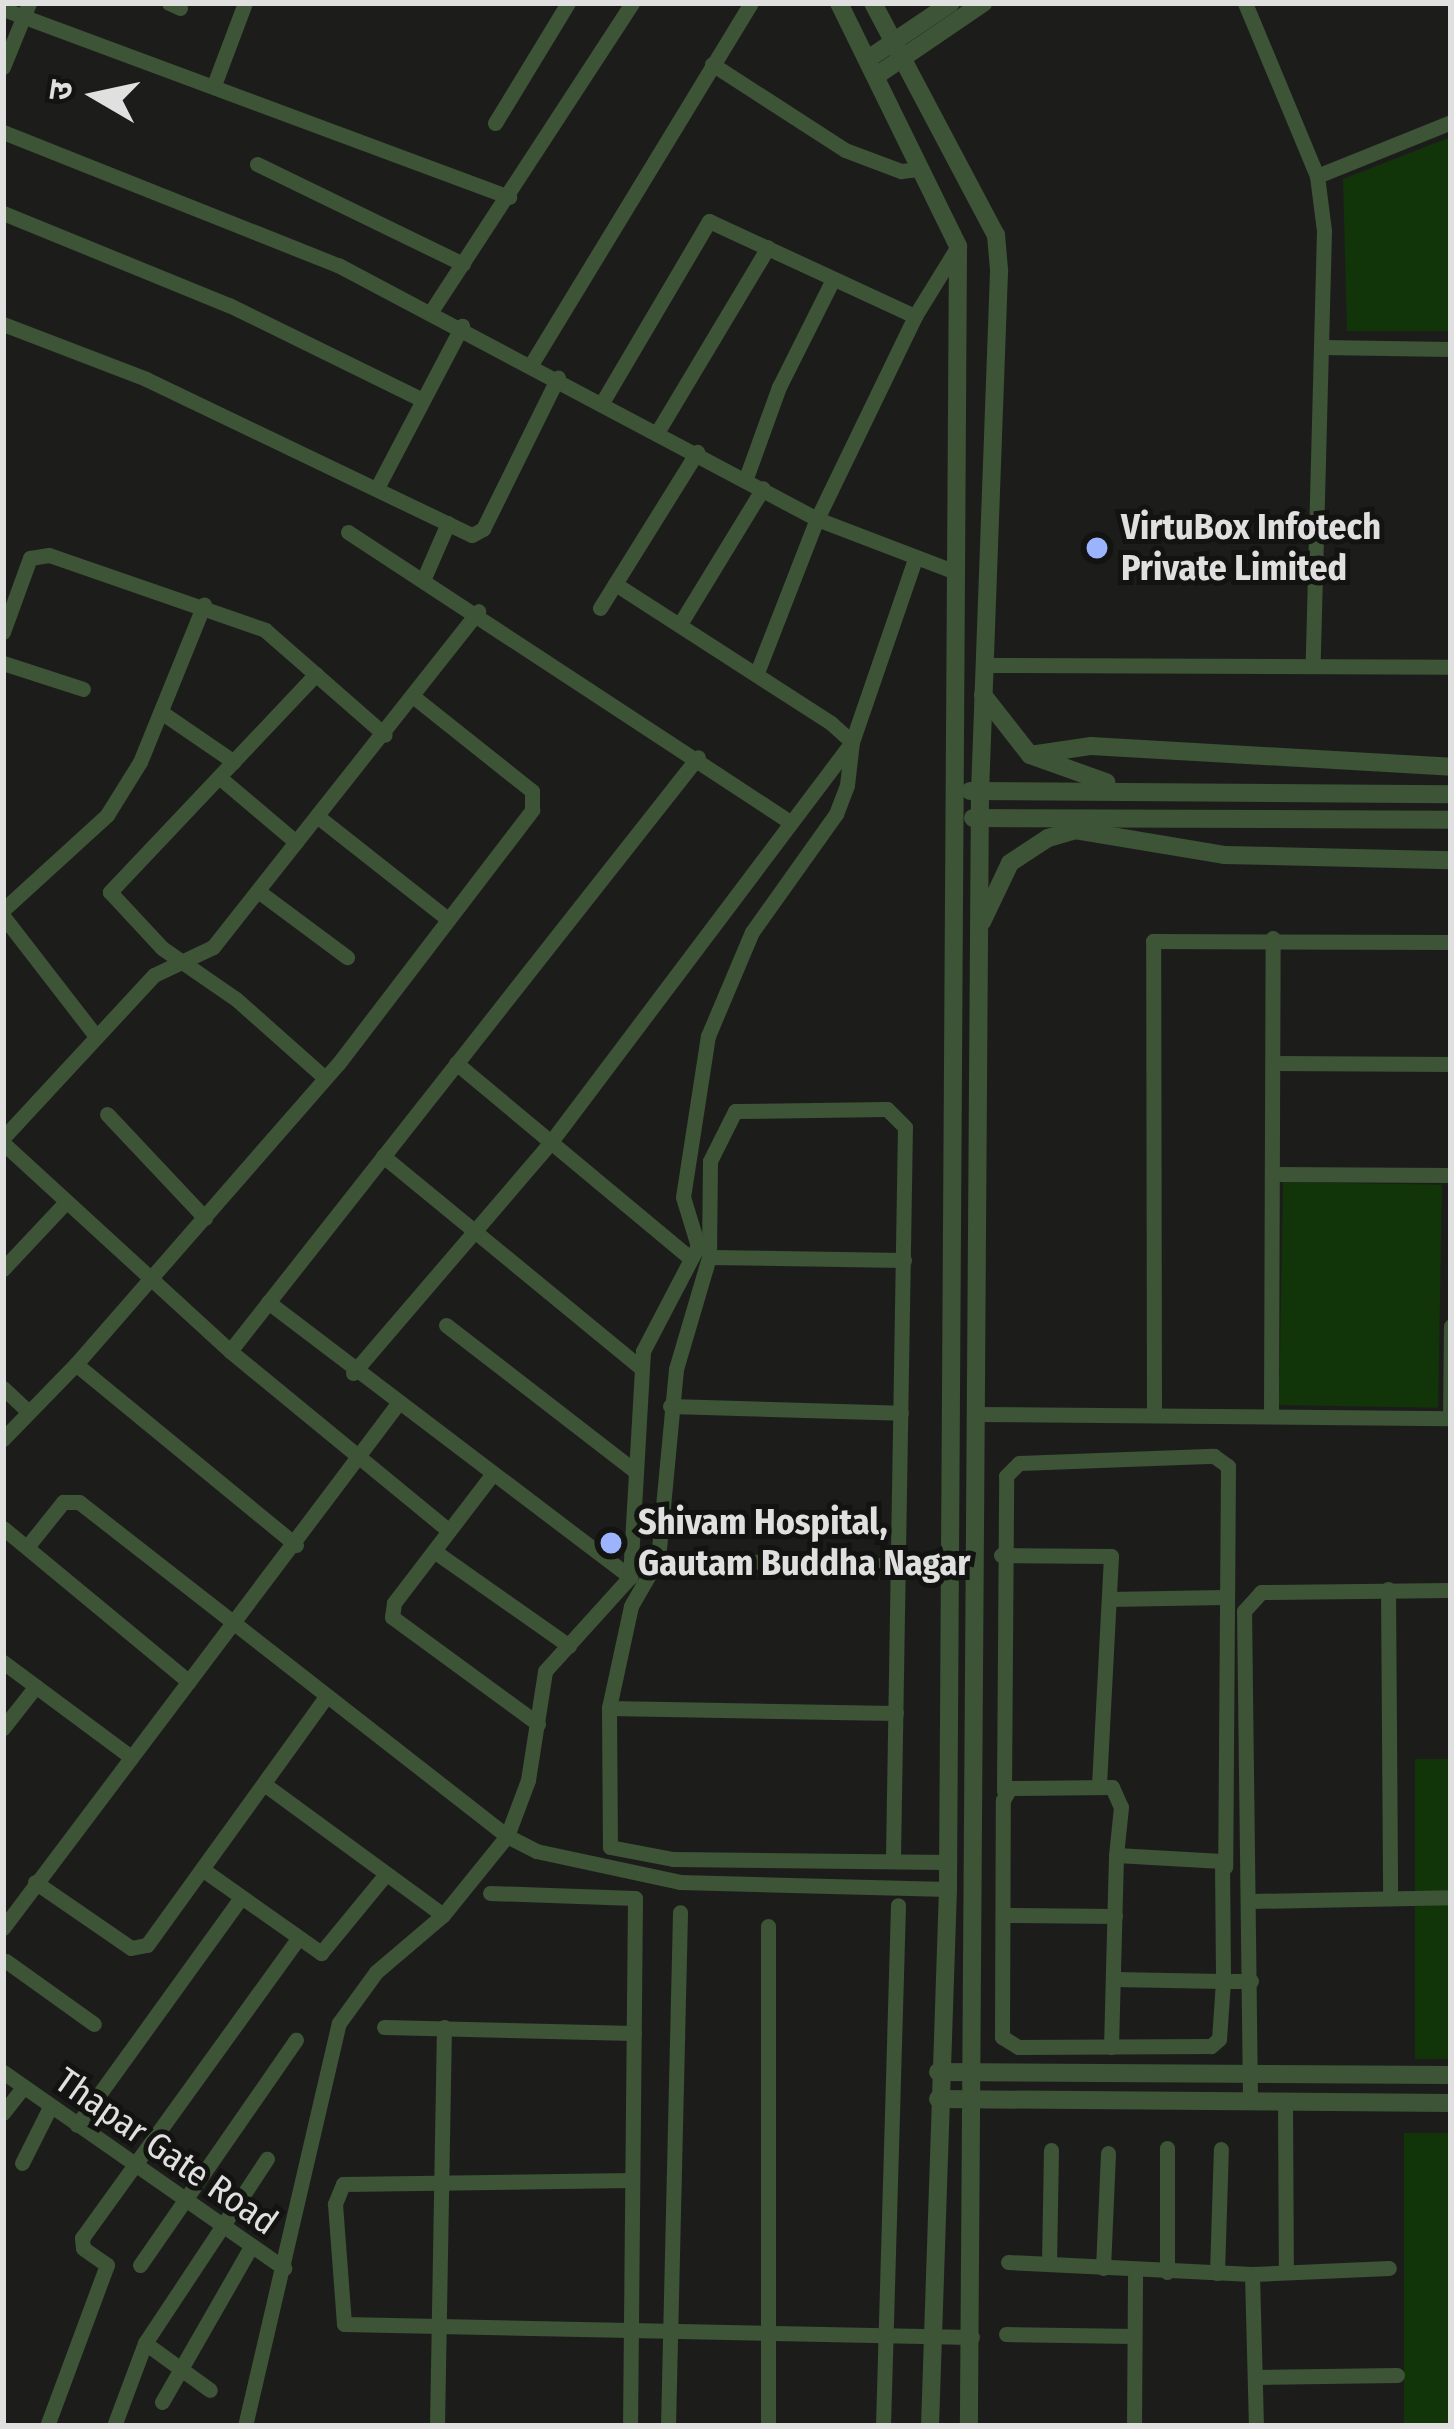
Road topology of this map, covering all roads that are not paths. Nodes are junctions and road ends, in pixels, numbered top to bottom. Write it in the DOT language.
graph roads {
  1 [pos="245,3"];
  2 [pos="568,3"];
  3 [pos="632,3"];
  4 [pos="751,3"];
  5 [pos="838,3"];
  6 [pos="873,3"];
  7 [pos="952,3"];
  8 [pos="983,3"];
  9 [pos="1245,3"];
  10 [pos="3,9"];
  11 [pos="26,10"];
  12 [pos="899,48"];
  13 [pos="712,64"];
  14 [pos="3,67"];
  15 [pos="872,68"];
  16 [pos="214,85"];
  17 [pos="1451,122"];
  18 [pos="495,123"];
  19 [pos="3,132"];
  20 [pos="257,164"];
  21 [pos="921,169"];
  22 [pos="1317,176"];
  23 [pos="509,196"];
  24 [pos="3,213"];
  25 [pos="958,246"];
  26 [pos="768,248"];
  27 [pos="463,264"];
  28 [pos="833,279"];
  29 [pos="430,313"];
  30 [pos="915,316"];
  31 [pos="3,324"];
  32 [pos="462,326"];
  33 [pos="1321,347"];
  34 [pos="1451,349"];
  35 [pos="532,363"];
  36 [pos="558,377"];
  37 [pos="421,399"];
  38 [pos="603,401"];
  39 [pos="658,431"];
  40 [pos="697,452"];
  41 [pos="746,478"];
  42 [pos="377,486"];
  43 [pos="764,488"];
  44 [pos="817,519"];
  45 [pos="448,524"];
  46 [pos="348,532"];
  47 [pos="915,560"];
  48 [pos="956,572"];
  49 [pos="424,578"];
  50 [pos="615,584"];
  51 [pos="204,604"];
  52 [pos="600,608"];
  53 [pos="478,611"];
  54 [pos="680,624"];
  55 [pos="3,632"];
  56 [pos="3,663"];
  57 [pos="985,665"];
  58 [pos="1313,665"];
  59 [pos="1451,667"];
  60 [pos="758,670"];
  61 [pos="316,674"];
  62 [pos="83,689"];
  63 [pos="983,694"];
  64 [pos="414,697"];
  65 [pos="161,712"];
  66 [pos="385,735"];
  67 [pos="852,742"];
  68 [pos="1030,755"];
  69 [pos="698,757"];
  70 [pos="234,762"];
  71 [pos="1451,767"];
  72 [pos="219,777"];
  73 [pos="1126,788"];
  74 [pos="957,791"];
  75 [pos="980,792"];
  76 [pos="1451,794"];
  77 [pos="1126,814"];
  78 [pos="317,816"];
  79 [pos="956,817"];
  80 [pos="980,818"];
  81 [pos="1451,820"];
  82 [pos="790,822"];
  83 [pos="1075,830"];
  84 [pos="296,842"];
  85 [pos="1451,860"];
  86 [pos="258,891"];
  87 [pos="3,913"];
  88 [pos="448,919"];
  89 [pos="979,928"];
  90 [pos="1274,938"];
  91 [pos="1451,942"];
  92 [pos="346,957"];
  93 [pos="180,963"];
  94 [pos="95,1035"];
  95 [pos="456,1063"];
  96 [pos="1273,1063"];
  97 [pos="1451,1064"];
  98 [pos="325,1078"];
  99 [pos="107,1114"];
  100 [pos="3,1140"];
  101 [pos="550,1143"];
  102 [pos="382,1156"];
  103 [pos="1272,1174"];
  104 [pos="1451,1175"];
  105 [pos="64,1204"];
  106 [pos="205,1218"];
  107 [pos="471,1232"];
  108 [pos="709,1257"];
  109 [pos="690,1258"];
  110 [pos="904,1260"];
  111 [pos="3,1269"];
  112 [pos="151,1278"];
  113 [pos="268,1303"];
  114 [pos="446,1325"];
  115 [pos="1451,1326"];
  116 [pos="230,1351"];
  117 [pos="76,1364"];
  118 [pos="641,1368"];
  119 [pos="352,1373"];
  120 [pos="3,1388"];
  121 [pos="396,1406"];
  122 [pos="670,1406"];
  123 [pos="29,1412"];
  124 [pos="1154,1412"];
  125 [pos="901,1413"];
  126 [pos="977,1414"];
  127 [pos="1270,1414"];
  128 [pos="1450,1418"];
  129 [pos="3,1439"];
  130 [pos="951,1456"];
  131 [pos="977,1456"];
  132 [pos="358,1458"];
  133 [pos="635,1471"];
  134 [pos="491,1476"];
  135 [pos="3,1528"];
  136 [pos="449,1531"];
  137 [pos="296,1545"];
  138 [pos="27,1547"];
  139 [pos="434,1551"];
  140 [pos="1001,1555"];
  141 [pos="658,1559"];
  142 [pos="898,1561"];
  143 [pos="950,1567"];
  144 [pos="630,1577"];
  145 [pos="1388,1589"];
  146 [pos="1451,1590"];
  147 [pos="1224,1597"];
  148 [pos="1109,1599"];
  149 [pos="234,1628"];
  150 [pos="569,1646"];
  151 [pos="3,1662"];
  152 [pos="189,1682"];
  153 [pos="36,1686"];
  154 [pos="326,1698"];
  155 [pos="609,1708"];
  156 [pos="896,1713"];
  157 [pos="538,1724"];
  158 [pos="3,1728"];
  159 [pos="131,1757"];
  160 [pos="1099,1783"];
  161 [pos="264,1784"];
  162 [pos="1004,1792"];
  163 [pos="507,1836"];
  164 [pos="1116,1855"];
  165 [pos="893,1857"];
  166 [pos="948,1862"];
  167 [pos="1225,1867"];
  168 [pos="202,1870"];
  169 [pos="386,1874"];
  170 [pos="35,1882"];
  171 [pos="948,1889"];
  172 [pos="490,1893"];
  173 [pos="1451,1897"];
  174 [pos="241,1898"];
  175 [pos="1390,1898"];
  176 [pos="1251,1901"];
  177 [pos="898,1905"];
  178 [pos="680,1912"];
  179 [pos="442,1915"];
  180 [pos="1006,1915"];
  181 [pos="1114,1916"];
  182 [pos="768,1926"];
  183 [pos="3,1928"];
  184 [pos="297,1940"];
  185 [pos="4,1962"];
  186 [pos="1113,1978"];
  187 [pos="1223,1981"];
  188 [pos="1250,1981"];
  189 [pos="94,2024"];
  190 [pos="384,2027"];
  191 [pos="444,2027"];
  192 [pos="634,2033"];
  193 [pos="296,2040"];
  194 [pos="1112,2047"];
  195 [pos="3,2072"];
  196 [pos="938,2072"];
  197 [pos="1250,2072"];
  198 [pos="974,2074"];
  199 [pos="1451,2075"];
  200 [pos="22,2089"];
  201 [pos="938,2099"];
  202 [pos="1250,2099"];
  203 [pos="1286,2100"];
  204 [pos="974,2101"];
  205 [pos="1451,2103"];
  206 [pos="49,2109"];
  207 [pos="3,2114"];
  208 [pos="77,2126"];
  209 [pos="1167,2148"];
  210 [pos="1221,2149"];
  211 [pos="1051,2150"];
  212 [pos="1108,2152"];
  213 [pos="267,2158"];
  214 [pos="22,2162"];
  215 [pos="134,2162"];
  216 [pos="438,2179"];
  217 [pos="632,2180"];
  218 [pos="183,2202"];
  219 [pos="218,2228"];
  220 [pos="249,2250"];
  221 [pos="1008,2261"];
  222 [pos="1049,2264"];
  223 [pos="140,2265"];
  224 [pos="284,2268"];
  225 [pos="1103,2268"];
  226 [pos="1389,2268"];
  227 [pos="1135,2270"];
  228 [pos="1167,2272"];
  229 [pos="1286,2272"];
  230 [pos="1217,2273"];
  231 [pos="1252,2275"];
  232 [pos="438,2327"];
  233 [pos="632,2328"];
  234 [pos="668,2330"];
  235 [pos="767,2330"];
  236 [pos="884,2333"];
  237 [pos="1006,2334"];
  238 [pos="1135,2336"];
  239 [pos="932,2337"];
  240 [pos="972,2337"];
  241 [pos="145,2343"];
  242 [pos="177,2369"];
  243 [pos="1397,2375"];
  244 [pos="1256,2377"];
  245 [pos="210,2390"];
  246 [pos="162,2402"];
  247 [pos="47,2426"];
  248 [pos="114,2426"];
  249 [pos="245,2426"];
  250 [pos="437,2426"];
  251 [pos="630,2426"];
  252 [pos="668,2426"];
  253 [pos="768,2426"];
  254 [pos="883,2426"];
  255 [pos="930,2426"];
  256 [pos="969,2426"];
  257 [pos="1134,2426"];
  258 [pos="1256,2426"];
  1 -- 16 [label="street"];
  2 -- 18 [label="street"];
  3 -- 23 [label="street"];
  4 -- 13 [label="street"];
  5 -- 15 [label="street"];
  6 -- 12 [label="street"];
  7 -- 12 [label="street"];
  8 -- 12 [label="street"];
  9 -- 22 [label="street"];
  10 -- 11 [label="street"];
  11 -- 14 [label="street"];
  11 -- 16 [label="street"];
  12 -- 15 [label="street"];
  12 -- 57 [label="street"];
  13 -- 21 [label="street"];
  13 -- 35 [label="street"];
  15 -- 21 [label="street"];
  16 -- 23 [label="street"];
  17 -- 22 [label="street"];
  19 -- 29 [label="street"];
  20 -- 27 [label="street"];
  21 -- 25 [label="street"];
  22 -- 33 [label="street"];
  23 -- 27 [label="street"];
  24 -- 37 [label="street"];
  25 -- 30 [label="street"];
  25 -- 48 [label="street"];
  26 -- 28 [label="street"];
  26 -- 38 [label="street"];
  26 -- 39 [label="street"];
  27 -- 29 [label="street"];
  28 -- 30 [label="street"];
  28 -- 41 [label="street"];
  29 -- 32 [label="street"];
  30 -- 44 [label="street"];
  31 -- 42 [label="street"];
  32 -- 35 [label="street"];
  32 -- 37 [label="street"];
  33 -- 34 [label="street"];
  33 -- 58 [label="street"];
  35 -- 36 [label="street"];
  36 -- 38 [label="street"];
  36 -- 45 [label="street"];
  37 -- 42 [label="street"];
  38 -- 39 [label="street"];
  39 -- 40 [label="street"];
  40 -- 41 [label="street"];
  40 -- 50 [label="street"];
  41 -- 43 [label="street"];
  42 -- 45 [label="street"];
  43 -- 44 [label="street"];
  43 -- 54 [label="street"];
  44 -- 47 [label="street"];
  44 -- 60 [label="street"];
  45 -- 49 [label="street"];
  46 -- 49 [label="street"];
  47 -- 48 [label="street"];
  47 -- 67 [label="street"];
  48 -- 74 [label="street"];
  49 -- 53 [label="street"];
  50 -- 52 [label="street"];
  50 -- 54 [label="street"];
  51 -- 55 [label="street"];
  51 -- 61 [label="street"];
  51 -- 65 [label="street"];
  53 -- 64 [label="street"];
  53 -- 69 [label="street"];
  54 -- 60 [label="street"];
  56 -- 62 [label="street"];
  57 -- 58 [label="street"];
  57 -- 63 [label="street"];
  58 -- 59 [label="street"];
  60 -- 67 [label="street"];
  61 -- 66 [label="street"];
  61 -- 70 [label="street"];
  63 -- 68 [label="street"];
  63 -- 75 [label="street"];
  64 -- 66 [label="street"];
  64 -- 88 [label="street"];
  65 -- 70 [label="street"];
  65 -- 87 [label="street"];
  66 -- 78 [label="street"];
  67 -- 82 [label="street"];
  67 -- 109 [label="street"];
  68 -- 71 [label="street"];
  68 -- 73 [label="street"];
  69 -- 82 [label="street"];
  69 -- 95 [label="street"];
  70 -- 72 [label="street"];
  72 -- 84 [label="street"];
  72 -- 93 [label="street"];
  73 -- 75 [label="street"];
  73 -- 76 [label="street"];
  74 -- 75 [label="street"];
  74 -- 79 [label="street"];
  75 -- 80 [label="street"];
  77 -- 80 [label="street"];
  77 -- 81 [label="street"];
  77 -- 83 [label="street"];
  78 -- 84 [label="street"];
  78 -- 88 [label="street"];
  79 -- 80 [label="street"];
  79 -- 130 [label="street"];
  80 -- 89 [label="street"];
  82 -- 101 [label="street"];
  83 -- 85 [label="street"];
  83 -- 89 [label="street"];
  84 -- 86 [label="street"];
  86 -- 92 [label="street"];
  86 -- 93 [label="street"];
  87 -- 94 [label="street"];
  88 -- 98 [label="street"];
  89 -- 126 [label="street"];
  90 -- 91 [label="street"];
  90 -- 96 [label="street"];
  90 -- 124 [label="street"];
  93 -- 94 [label="street"];
  93 -- 98 [label="street"];
  94 -- 100 [label="street"];
  95 -- 101 [label="street"];
  95 -- 102 [label="street"];
  96 -- 97 [label="street"];
  96 -- 103 [label="street"];
  98 -- 106 [label="street"];
  99 -- 106 [label="street"];
  100 -- 105 [label="street"];
  101 -- 107 [label="street"];
  101 -- 109 [label="street"];
  102 -- 107 [label="street"];
  102 -- 113 [label="street"];
  103 -- 104 [label="street"];
  103 -- 127 [label="street"];
  105 -- 111 [label="street"];
  105 -- 112 [label="street"];
  106 -- 112 [label="street"];
  107 -- 118 [label="street"];
  107 -- 119 [label="street"];
  108 -- 110 [label="street"];
  108 -- 110 [label="street"];
  108 -- 122 [label="street"];
  109 -- 118 [label="street"];
  110 -- 125 [label="street"];
  112 -- 116 [label="street"];
  112 -- 117 [label="street"];
  113 -- 116 [label="street"];
  113 -- 119 [label="street"];
  114 -- 133 [label="street"];
  115 -- 128 [label="street"];
  116 -- 132 [label="street"];
  117 -- 123 [label="street"];
  117 -- 137 [label="street"];
  118 -- 133 [label="street"];
  119 -- 121 [label="street"];
  120 -- 123 [label="street"];
  121 -- 132 [label="street"];
  121 -- 134 [label="street"];
  122 -- 125 [label="street"];
  122 -- 141 [label="street"];
  123 -- 129 [label="street"];
  124 -- 126 [label="street"];
  124 -- 127 [label="street"];
  125 -- 142 [label="street"];
  126 -- 131 [label="street"];
  127 -- 128 [label="street"];
  130 -- 131 [label="street"];
  130 -- 143 [label="street"];
  131 -- 198 [label="street"];
  132 -- 136 [label="street"];
  132 -- 137 [label="street"];
  133 -- 144 [label="street"];
  134 -- 136 [label="street"];
  134 -- 144 [label="street"];
  135 -- 138 [label="street"];
  136 -- 139 [label="street"];
  137 -- 149 [label="street"];
  138 -- 149 [label="street"];
  138 -- 152 [label="street"];
  139 -- 150 [label="street"];
  139 -- 157 [label="street"];
  140 -- 147 [label="street"];
  140 -- 148 [label="street"];
  140 -- 162 [label="street"];
  141 -- 142 [label="street"];
  141 -- 155 [label="street"];
  142 -- 143 [label="street"];
  142 -- 156 [label="street"];
  143 -- 166 [label="street"];
  144 -- 150 [label="street"];
  145 -- 146 [label="street"];
  145 -- 175 [label="street"];
  145 -- 176 [label="street"];
  147 -- 148 [label="street"];
  147 -- 167 [label="street"];
  148 -- 160 [label="street"];
  149 -- 152 [label="street"];
  149 -- 154 [label="street"];
  150 -- 157 [label="street"];
  151 -- 153 [label="street"];
  152 -- 159 [label="street"];
  153 -- 158 [label="street"];
  153 -- 159 [label="street"];
  154 -- 161 [label="street"];
  154 -- 163 [label="street"];
  155 -- 156 [label="street"];
  155 -- 165 [label="street"];
  156 -- 165 [label="street"];
  157 -- 163 [label="street"];
  159 -- 170 [label="street"];
  160 -- 162 [label="street"];
  160 -- 164 [label="street"];
  161 -- 168 [label="street"];
  161 -- 169 [label="street"];
  162 -- 180 [label="street"];
  163 -- 171 [label="street"];
  163 -- 179 [label="street, Thapar Gate Road"];
  164 -- 167 [label="street"];
  164 -- 181 [label="street"];
  165 -- 166 [label="street"];
  166 -- 171 [label="street"];
  167 -- 187 [label="street"];
  168 -- 170 [label="street"];
  168 -- 174 [label="street"];
  169 -- 179 [label="street"];
  169 -- 184 [label="street"];
  170 -- 183 [label="street"];
  171 -- 196 [label="street"];
  172 -- 192 [label="street"];
  173 -- 175 [label="street"];
  174 -- 184 [label="street"];
  174 -- 208 [label="street"];
  175 -- 176 [label="street"];
  176 -- 188 [label="street"];
  177 -- 236 [label="street"];
  178 -- 234 [label="street"];
  179 -- 224 [label="street, Thapar Gate Road"];
  180 -- 181 [label="street"];
  180 -- 194 [label="street"];
  181 -- 186 [label="street"];
  182 -- 235 [label="street"];
  184 -- 215 [label="street"];
  185 -- 189 [label="street"];
  186 -- 187 [label="street"];
  186 -- 194 [label="street"];
  187 -- 188 [label="street"];
  187 -- 194 [label="street"];
  188 -- 197 [label="street"];
  190 -- 191 [label="street"];
  191 -- 192 [label="street"];
  191 -- 216 [label="street"];
  192 -- 217 [label="street"];
  193 -- 218 [label="street"];
  195 -- 200 [label="street, Thapar Gate Road"];
  196 -- 198 [label="street"];
  196 -- 201 [label="street"];
  197 -- 198 [label="street"];
  197 -- 199 [label="street"];
  197 -- 202 [label="street"];
  198 -- 204 [label="street"];
  200 -- 206 [label="street, Thapar Gate Road"];
  200 -- 207 [label="street"];
  201 -- 204 [label="street"];
  201 -- 239 [label="street"];
  202 -- 203 [label="street"];
  202 -- 204 [label="street"];
  203 -- 205 [label="street"];
  203 -- 229 [label="street"];
  204 -- 240 [label="street"];
  206 -- 208 [label="street, Thapar Gate Road"];
  206 -- 214 [label="street"];
  208 -- 215 [label="street, Thapar Gate Road"];
  209 -- 228 [label="street"];
  210 -- 230 [label="street"];
  211 -- 222 [label="street"];
  212 -- 225 [label="street"];
  213 -- 219 [label="street"];
  215 -- 218 [label="street, Thapar Gate Road"];
  215 -- 247 [label="street"];
  216 -- 217 [label="street"];
  216 -- 232 [label="street"];
  216 -- 232 [label="street"];
  217 -- 233 [label="street"];
  218 -- 219 [label="street, Thapar Gate Road"];
  218 -- 223 [label="street"];
  219 -- 220 [label="street, Thapar Gate Road"];
  219 -- 241 [label="street"];
  220 -- 224 [label="street, Thapar Gate Road"];
  220 -- 242 [label="street"];
  221 -- 222 [label="street"];
  222 -- 225 [label="street"];
  224 -- 249 [label="street"];
  225 -- 227 [label="street"];
  226 -- 229 [label="street"];
  227 -- 228 [label="street"];
  227 -- 238 [label="street"];
  228 -- 230 [label="street"];
  229 -- 231 [label="street"];
  230 -- 231 [label="street"];
  231 -- 244 [label="street"];
  232 -- 233 [label="street"];
  232 -- 250 [label="street"];
  233 -- 234 [label="street"];
  233 -- 251 [label="street"];
  234 -- 235 [label="street"];
  234 -- 252 [label="street"];
  235 -- 236 [label="street"];
  235 -- 253 [label="street"];
  236 -- 239 [label="street"];
  236 -- 254 [label="street"];
  237 -- 238 [label="street"];
  238 -- 257 [label="street"];
  239 -- 240 [label="street"];
  239 -- 255 [label="street"];
  240 -- 256 [label="street"];
  241 -- 242 [label="street"];
  241 -- 248 [label="street"];
  242 -- 245 [label="street"];
  242 -- 246 [label="street"];
  243 -- 244 [label="street"];
  244 -- 258 [label="street"];
}
